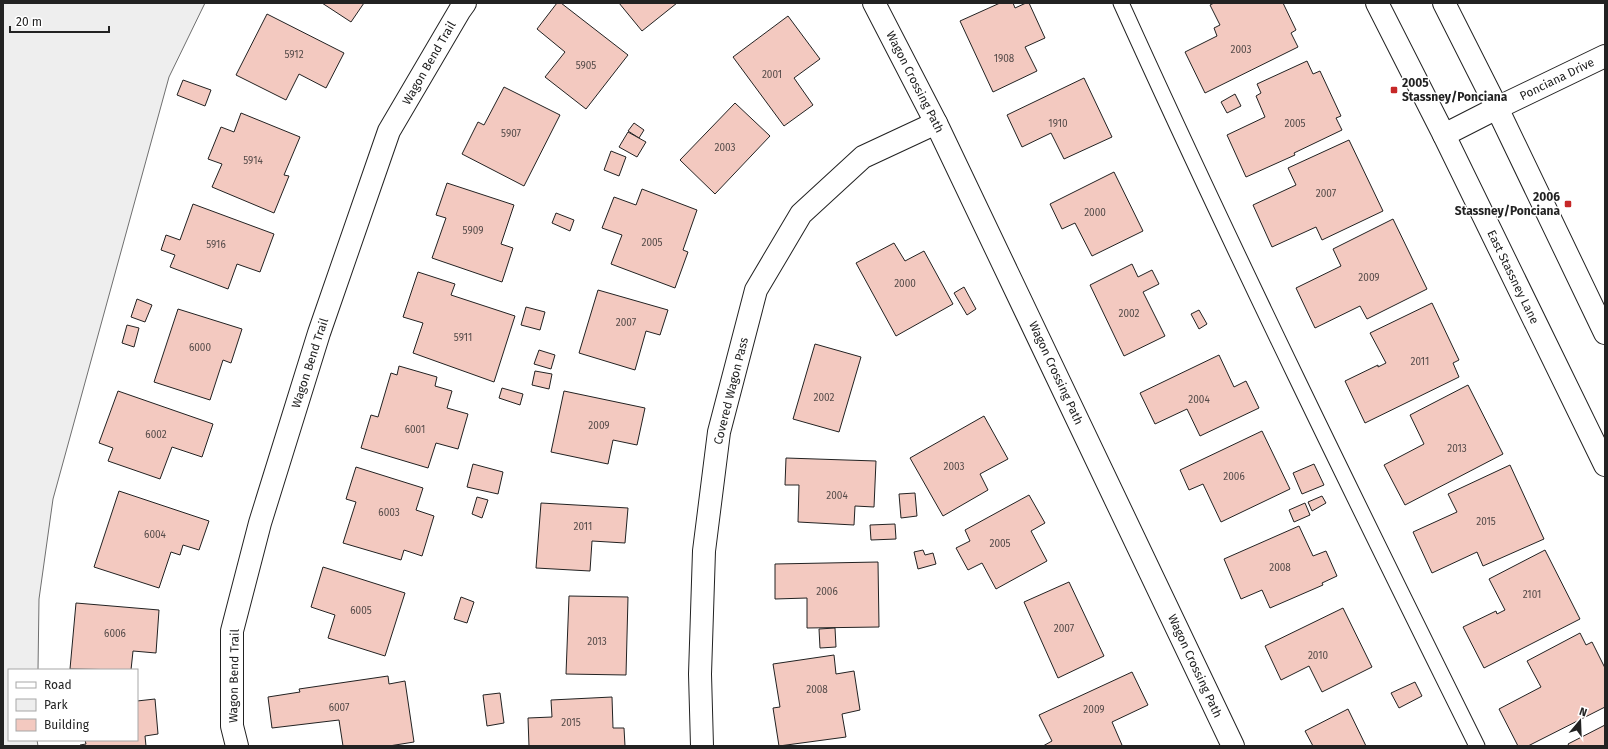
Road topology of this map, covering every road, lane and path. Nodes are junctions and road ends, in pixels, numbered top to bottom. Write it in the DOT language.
graph roads {
  1 [pos="466,3"];
  2 [pos="874,3"];
  3 [pos="1121,3"];
  4 [pos="1377,3"];
  5 [pos="1444,3"];
  6 [pos="1605,56"];
  7 [pos="1497,108"];
  8 [pos="936,123"];
  9 [pos="1444,135"];
  10 [pos="1605,333"];
  11 [pos="1605,465"];
  12 [pos="237,746"];
  13 [pos="702,746"];
  14 [pos="1233,746"];
  15 [pos="1478,746"];
  1 -- 12 [label="street, Wagon Bend Trail"];
  2 -- 8 [label="street, Wagon Crossing Path"];
  3 -- 15 [label="lane"];
  4 -- 9 [label="street, East Stassney Lane"];
  5 -- 7 [label="street"];
  6 -- 7 [label="street, Ponciana Drive"];
  7 -- 9 [label="street, Ponciana Drive"];
  7 -- 10 [label="street"];
  8 -- 13 [label="street, Covered Wagon Pass"];
  8 -- 14 [label="street, Wagon Crossing Path"];
  9 -- 11 [label="street, East Stassney Lane"];
}
